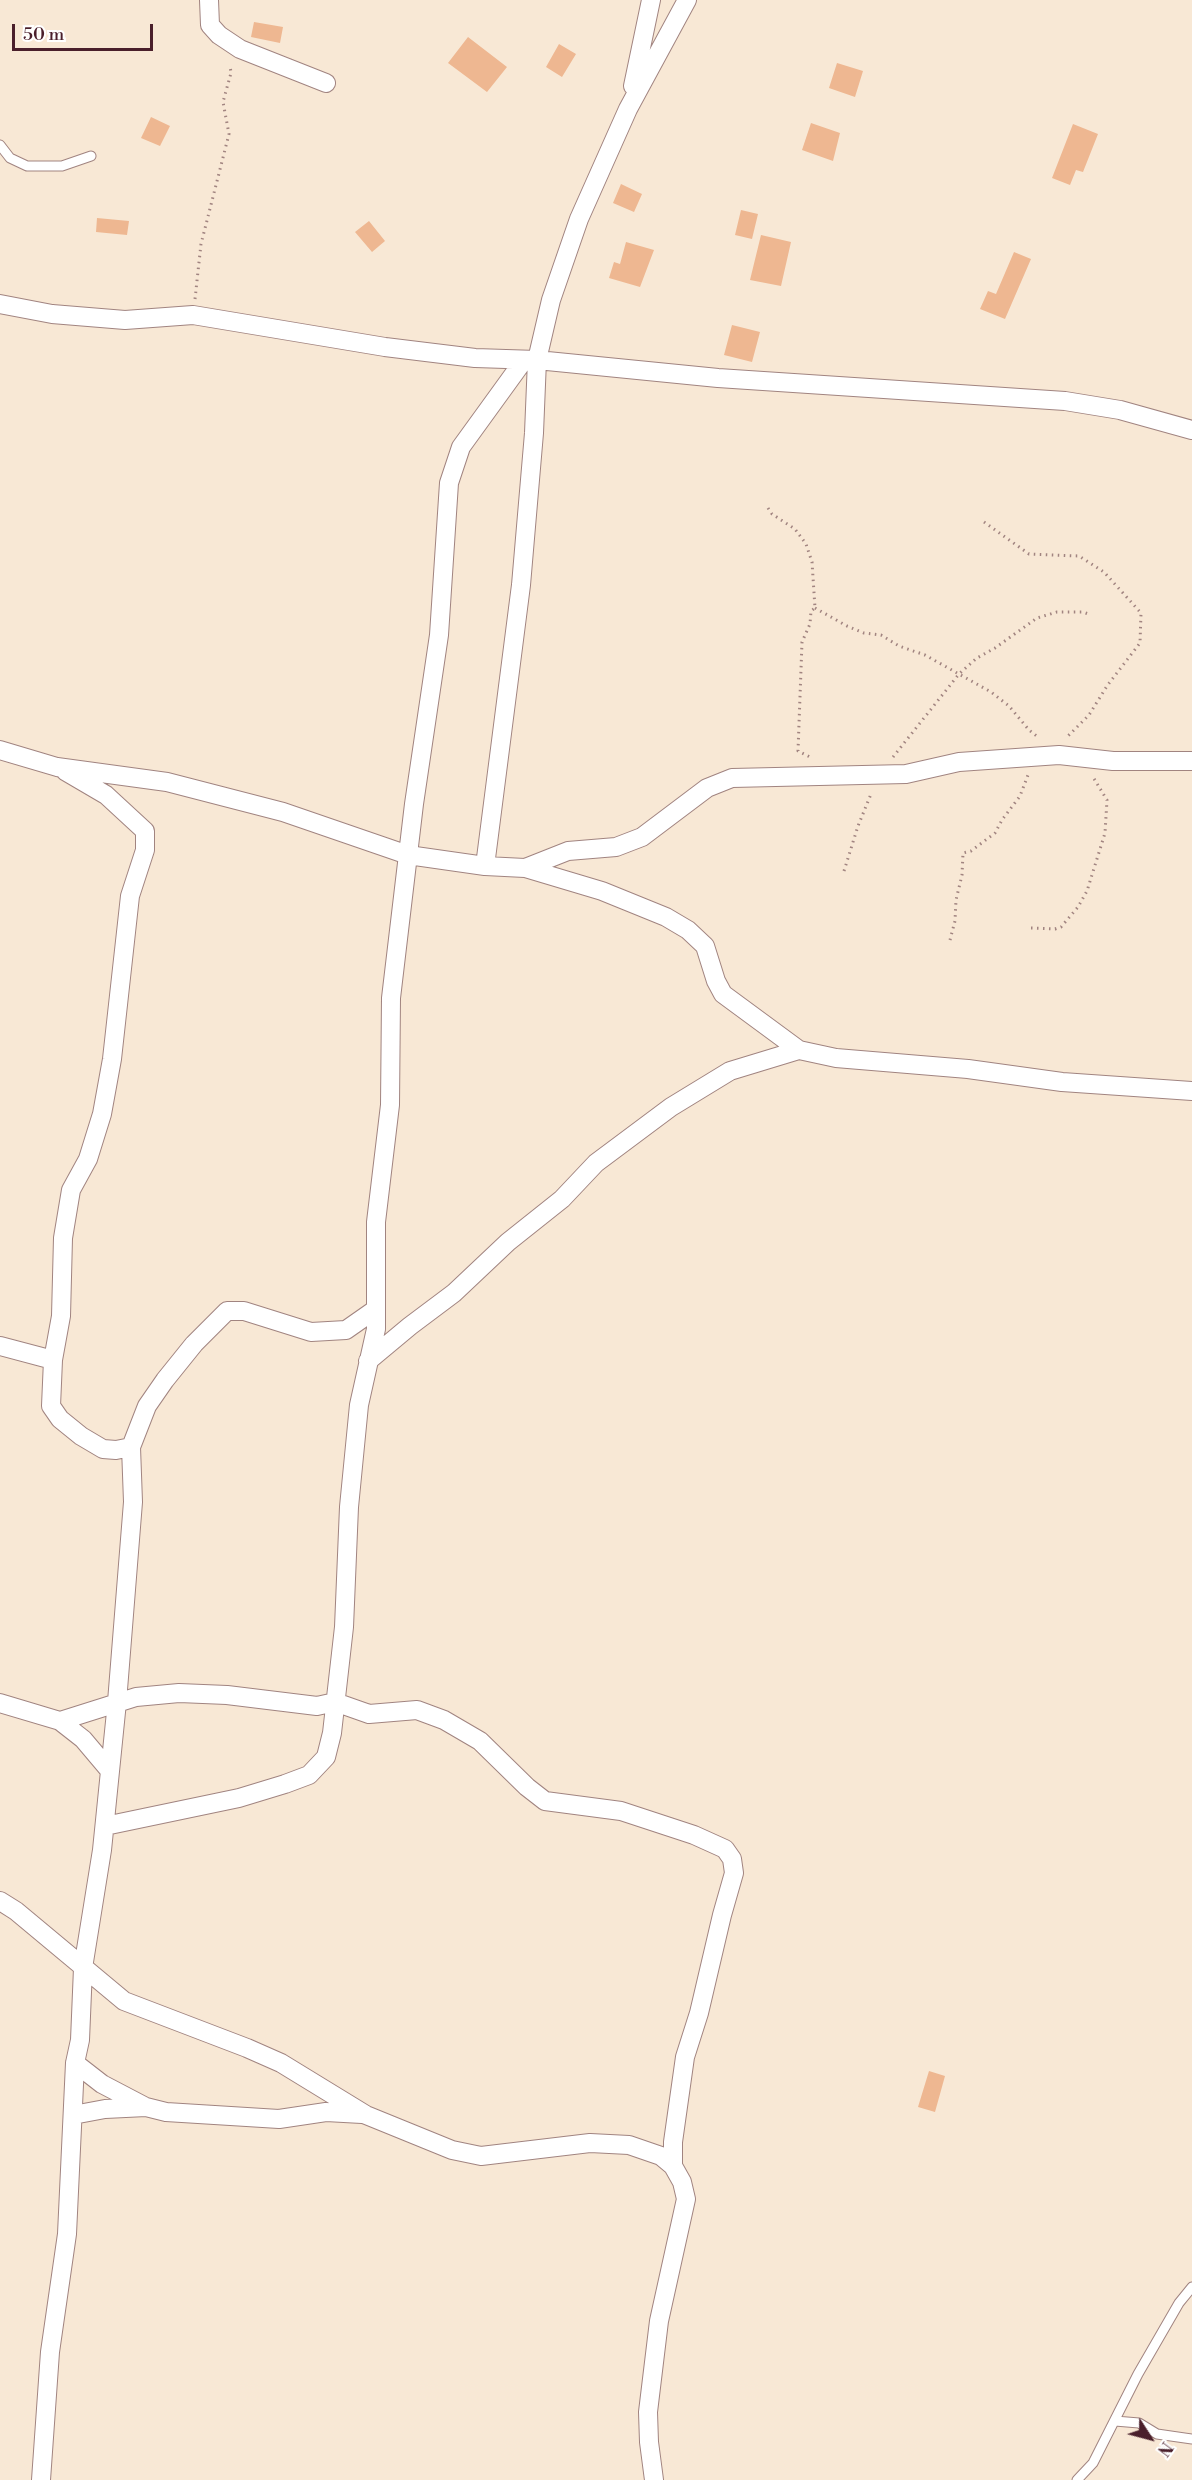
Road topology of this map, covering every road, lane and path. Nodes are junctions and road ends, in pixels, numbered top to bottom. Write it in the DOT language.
graph roads {
  1 [pos="209,0"];
  2 [pos="651,0"];
  3 [pos="687,0"];
  4 [pos="230,42"];
  5 [pos="326,83"];
  6 [pos="628,109"];
  7 [pos="0,145"];
  8 [pos="91,156"];
  9 [pos="0,304"];
  10 [pos="193,315"];
  11 [pos="531,360"];
  12 [pos="1192,430"];
  13 [pos="768,508"];
  14 [pos="984,522"];
  15 [pos="1091,615"];
  16 [pos="0,750"];
  17 [pos="1046,756"];
  18 [pos="1192,761"];
  19 [pos="820,762"];
  20 [pos="57,767"];
  21 [pos="880,775"];
  22 [pos="408,855"];
  23 [pos="485,866"];
  24 [pos="525,868"];
  25 [pos="844,871"];
  26 [pos="950,940"];
  27 [pos="798,1050"];
  28 [pos="1192,1091"];
  29 [pos="376,1309"];
  30 [pos="0,1346"];
  31 [pos="52,1360"];
  32 [pos="368,1361"];
  33 [pos="131,1447"];
  34 [pos="117,1702"];
  35 [pos="335,1702"];
  36 [pos="0,1703"];
  37 [pos="60,1721"];
  38 [pos="110,1771"];
  39 [pos="105,1826"];
  40 [pos="0,1901"];
  41 [pos="83,1968"];
  42 [pos="75,2064"];
  43 [pos="146,2107"];
  44 [pos="73,2115"];
  45 [pos="366,2115"];
  46 [pos="673,2166"];
  47 [pos="1192,2287"];
  48 [pos="1115,2421"];
  49 [pos="1192,2439"];
  50 [pos="41,2480"];
  51 [pos="654,2480"];
  52 [pos="1077,2480"];
  1 -- 4 [label="street"];
  2 -- 6 [label="street"];
  3 -- 6 [label="street"];
  4 -- 5 [label="street"];
  4 -- 10 [label="path"];
  6 -- 11 [label="street"];
  7 -- 8 [label="lane"];
  9 -- 10 [label="street"];
  10 -- 11 [label="street"];
  11 -- 12 [label="street"];
  11 -- 22 [label="street"];
  11 -- 23 [label="street"];
  13 -- 19 [label="path"];
  14 -- 17 [label="path"];
  15 -- 21 [label="path"];
  16 -- 20 [label="street"];
  17 -- 18 [label="street"];
  17 -- 21 [label="street"];
  17 -- 26 [label="path"];
  20 -- 22 [label="street"];
  20 -- 31 [label="street"];
  21 -- 24 [label="street"];
  21 -- 25 [label="path"];
  22 -- 23 [label="street"];
  22 -- 29 [label="street"];
  23 -- 24 [label="street"];
  24 -- 27 [label="street"];
  27 -- 28 [label="street"];
  27 -- 32 [label="street"];
  29 -- 32 [label="street"];
  29 -- 33 [label="street"];
  30 -- 31 [label="street"];
  31 -- 33 [label="street"];
  32 -- 35 [label="street"];
  33 -- 34 [label="street"];
  34 -- 35 [label="street"];
  34 -- 37 [label="street"];
  34 -- 38 [label="street"];
  35 -- 39 [label="street"];
  35 -- 46 [label="street"];
  36 -- 37 [label="street"];
  37 -- 38 [label="street"];
  38 -- 39 [label="street"];
  39 -- 41 [label="street"];
  40 -- 41 [label="street"];
  41 -- 42 [label="street"];
  41 -- 45 [label="street"];
  42 -- 43 [label="street"];
  42 -- 44 [label="street"];
  43 -- 44 [label="street"];
  43 -- 45 [label="street"];
  44 -- 50 [label="street"];
  45 -- 46 [label="street"];
  46 -- 51 [label="street"];
  47 -- 48 [label="lane"];
  48 -- 49 [label="lane"];
  48 -- 52 [label="lane"];
}
